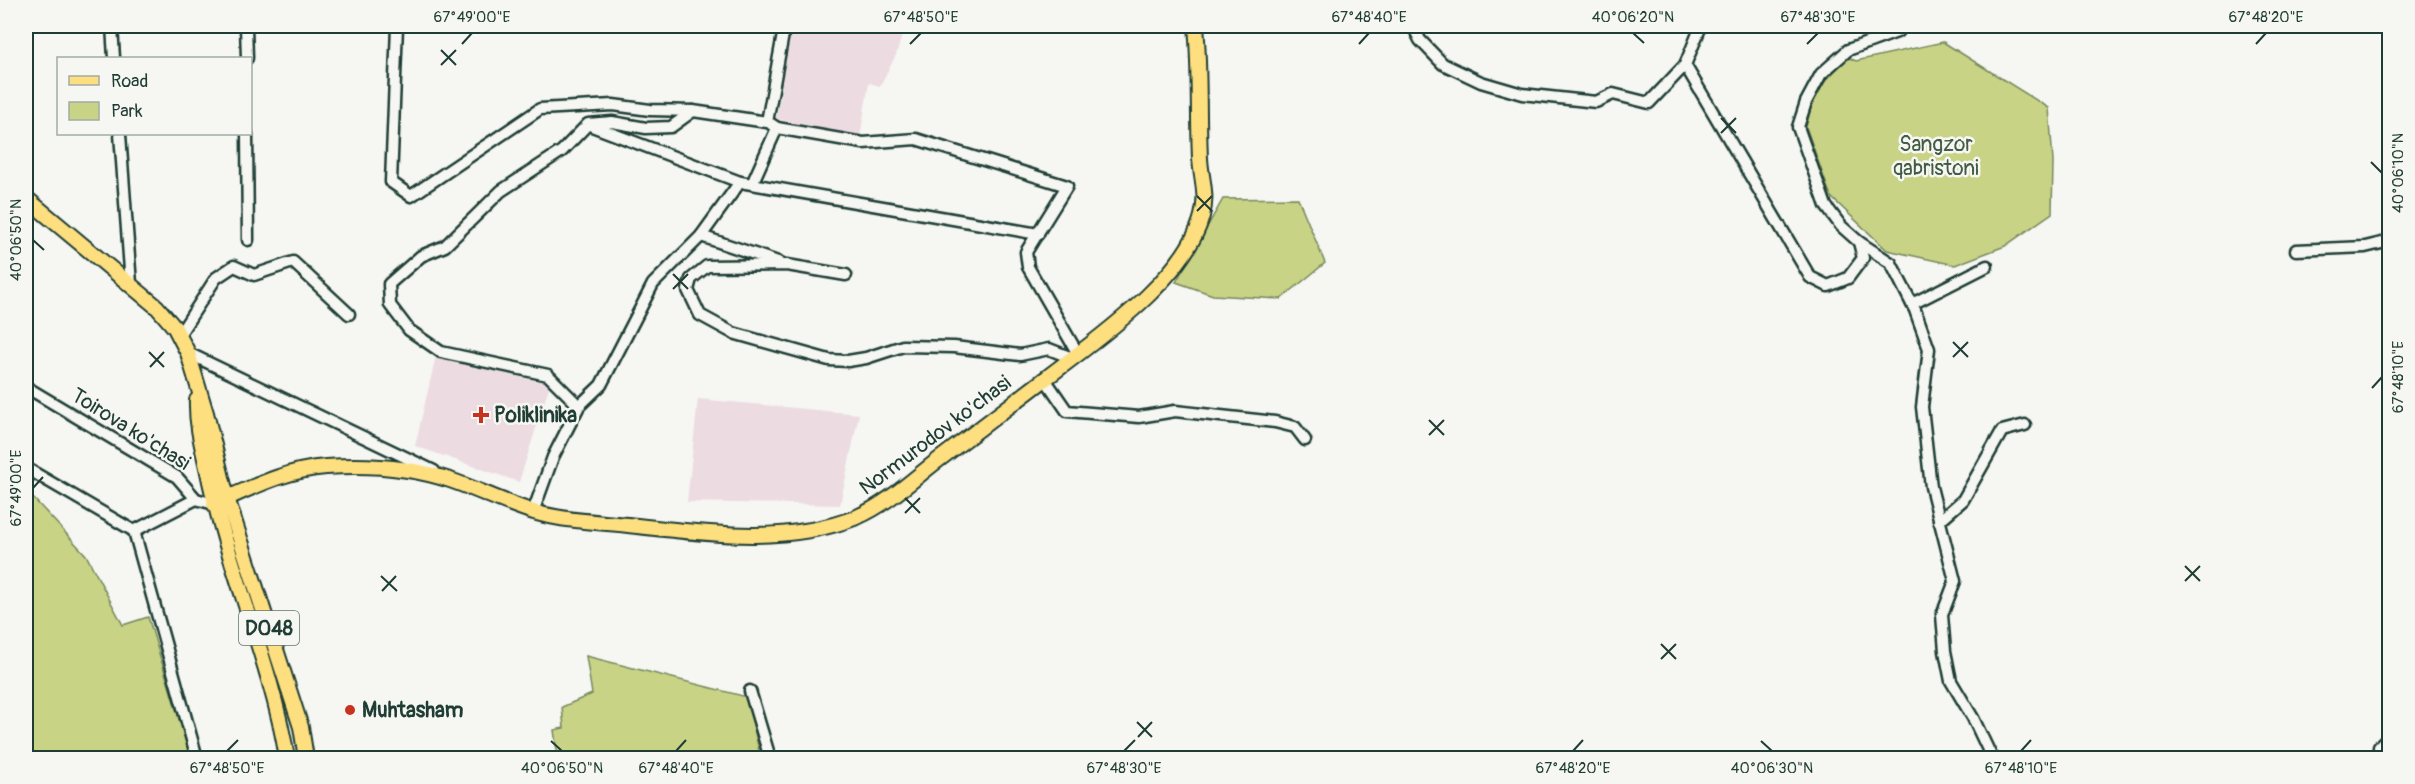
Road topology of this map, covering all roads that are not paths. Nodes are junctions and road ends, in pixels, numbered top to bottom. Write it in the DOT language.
graph roads {
  1 [pos="112,26"];
  2 [pos="246,26"];
  3 [pos="397,26"];
  4 [pos="776,26"];
  5 [pos="1196,26"];
  6 [pos="1413,26"];
  7 [pos="1701,26"];
  8 [pos="1902,26"];
  9 [pos="114,57"];
  10 [pos="246,57"];
  11 [pos="1685,65"];
  12 [pos="693,111"];
  13 [pos="767,122"];
  14 [pos="588,124"];
  15 [pos="777,128"];
  16 [pos="120,135"];
  17 [pos="247,135"];
  18 [pos="740,182"];
  19 [pos="752,183"];
  20 [pos="26,198"];
  21 [pos="1038,234"];
  22 [pos="701,236"];
  23 [pos="248,240"];
  24 [pos="2390,241"];
  25 [pos="1859,242"];
  26 [pos="2296,250"];
  27 [pos="787,265"];
  28 [pos="1988,266"];
  29 [pos="846,275"];
  30 [pos="131,284"];
  31 [pos="1912,304"];
  32 [pos="349,314"];
  33 [pos="179,335"];
  34 [pos="188,354"];
  35 [pos="1075,356"];
  36 [pos="1045,379"];
  37 [pos="26,387"];
  38 [pos="579,406"];
  39 [pos="2025,426"];
  40 [pos="1305,440"];
  41 [pos="26,468"];
  42 [pos="460,484"];
  43 [pos="196,499"];
  44 [pos="220,501"];
  45 [pos="533,512"];
  46 [pos="1939,521"];
  47 [pos="134,531"];
  48 [pos="750,691"];
  49 [pos="301,727"];
  50 [pos="282,732"];
  51 [pos="2390,736"];
  52 [pos="197,759"];
  53 [pos="287,759"];
  54 [pos="306,759"];
  55 [pos="770,759"];
  56 [pos="1992,759"];
  57 [pos="2379,759"];
  1 -- 9 [label="street"];
  2 -- 10 [label="street"];
  3 -- 12 [label="street"];
  4 -- 13 [label="street"];
  5 -- 35 [label="main road, Normurodov ko'chasi"];
  6 -- 11 [label="street"];
  7 -- 11 [label="street"];
  8 -- 25 [label="street"];
  11 -- 25 [label="street"];
  12 -- 13 [label="street"];
  12 -- 14 [label="street"];
  13 -- 15 [label="street"];
  14 -- 18 [label="street"];
  14 -- 38 [label="street"];
  15 -- 19 [label="street"];
  15 -- 21 [label="street"];
  16 -- 30 [label="street"];
  17 -- 23 [label="street"];
  18 -- 19 [label="street"];
  18 -- 22 [label="street"];
  19 -- 21 [label="street"];
  20 -- 30 [label="main road, D048"];
  21 -- 35 [label="street"];
  22 -- 27 [label="street"];
  22 -- 38 [label="street"];
  24 -- 26 [label="street"];
  25 -- 31 [label="street"];
  27 -- 29 [label="street"];
  27 -- 35 [label="street"];
  28 -- 31 [label="street"];
  30 -- 33 [label="main road, D048"];
  31 -- 46 [label="street"];
  32 -- 33 [label="street"];
  33 -- 34 [label="main road, D048"];
  34 -- 42 [label="street"];
  34 -- 44 [label="main road, D048"];
  35 -- 36 [label="main road, Normurodov ko'chasi"];
  36 -- 40 [label="street"];
  36 -- 45 [label="main road, Normurodov ko'chasi"];
  37 -- 43 [label="street, Toirova ko'chasi"];
  38 -- 45 [label="street"];
  39 -- 46 [label="street"];
  41 -- 47 [label="street"];
  42 -- 44 [label="main road, Normurodov ko'chasi"];
  42 -- 45 [label="main road, Normurodov ko'chasi"];
  43 -- 44 [label="street, Toirova ko'chasi"];
  43 -- 47 [label="street"];
  44 -- 49 [label="main road, D048"];
  44 -- 50 [label="main road, D048"];
  46 -- 56 [label="street"];
  47 -- 52 [label="street"];
  48 -- 55 [label="street"];
  49 -- 50 [label="main road"];
  49 -- 54 [label="main road, D048"];
  50 -- 53 [label="main road, D048"];
  51 -- 57 [label="street"];
}
